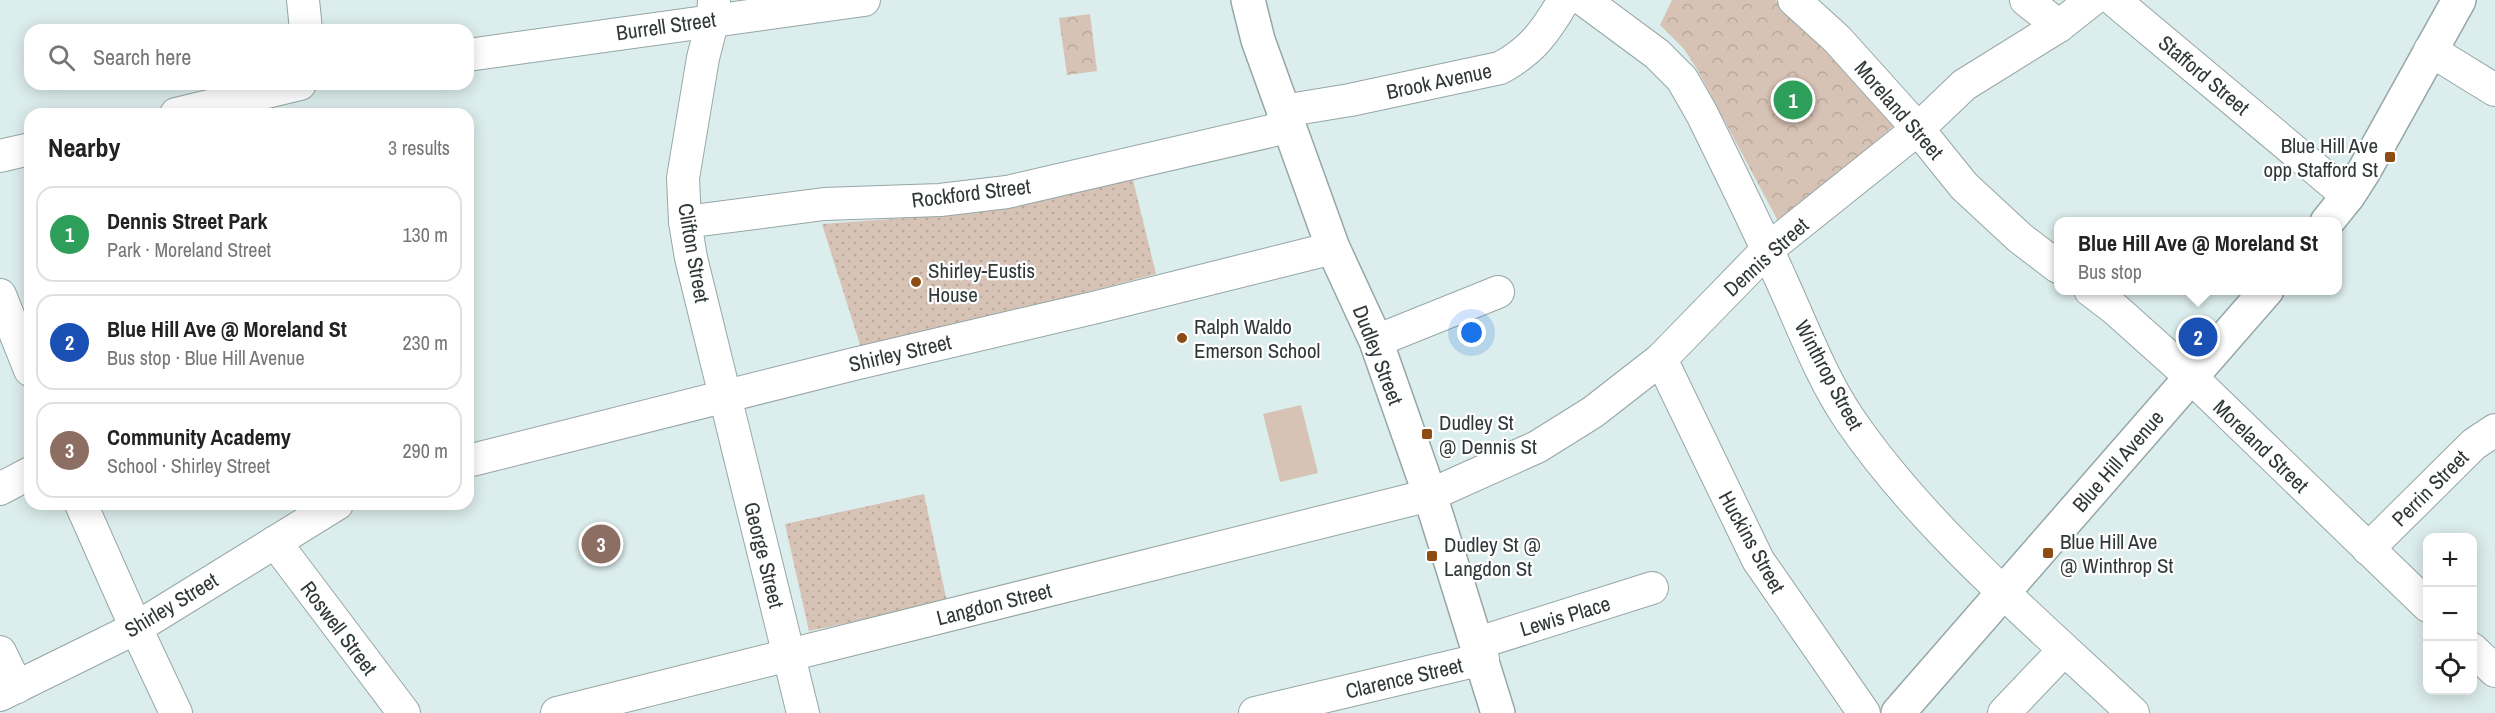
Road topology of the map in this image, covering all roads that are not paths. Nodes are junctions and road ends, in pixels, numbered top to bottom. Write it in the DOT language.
graph roads {
  1 [pos="303,0"];
  2 [pos="864,0"];
  3 [pos="1248,0"];
  4 [pos="1564,0"];
  5 [pos="1584,0"];
  6 [pos="1794,0"];
  7 [pos="2026,0"];
  8 [pos="2092,0"];
  9 [pos="2114,0"];
  10 [pos="2459,0"];
  11 [pos="714,10"];
  12 [pos="305,24"];
  13 [pos="2059,26"];
  14 [pos="2430,50"];
  15 [pos="474,54"];
  16 [pos="275,90"];
  17 [pos="2495,90"];
  18 [pos="201,108"];
  19 [pos="1286,119"];
  20 [pos="1918,129"];
  21 [pos="24,150"];
  22 [pos="0,156"];
  23 [pos="2348,196"];
  24 [pos="2331,217"];
  25 [pos="685,222"];
  26 [pos="1334,248"];
  27 [pos="1768,249"];
  28 [pos="2054,264"];
  29 [pos="1498,292"];
  30 [pos="0,295"];
  31 [pos="2096,295"];
  32 [pos="2263,295"];
  33 [pos="1376,341"];
  34 [pos="24,355"];
  35 [pos="1662,359"];
  36 [pos="2191,377"];
  37 [pos="727,397"];
  38 [pos="2495,430"];
  39 [pos="474,460"];
  40 [pos="24,476"];
  41 [pos="0,489"];
  42 [pos="1430,495"];
  43 [pos="84,510"];
  44 [pos="327,510"];
  45 [pos="275,542"];
  46 [pos="2368,549"];
  47 [pos="1652,588"];
  48 [pos="2003,593"];
  49 [pos="2423,602"];
  50 [pos="136,628"];
  51 [pos="2064,650"];
  52 [pos="1480,651"];
  53 [pos="0,652"];
  54 [pos="788,655"];
  55 [pos="2477,655"];
  56 [pos="2495,671"];
  57 [pos="9,691"];
  58 [pos="619,706"];
  59 [pos="176,713"];
  60 [pos="404,713"];
  61 [pos="557,713"];
  62 [pos="803,713"];
  63 [pos="1256,713"];
  64 [pos="1498,713"];
  65 [pos="1864,713"];
  66 [pos="1898,713"];
  67 [pos="2004,713"];
  68 [pos="2133,713"];
  1 -- 12 [label="street"];
  2 -- 11 [label="street, Burrell Street"];
  3 -- 19 [label="main road, Dudley Street"];
  4 -- 19 [label="street, Brook Avenue"];
  5 -- 27 [label="street, Winthrop Street"];
  6 -- 20 [label="street, Moreland Street"];
  7 -- 13 [label="street"];
  8 -- 13 [label="street, Dennis Street"];
  9 -- 23 [label="street, Stafford Street"];
  10 -- 14 [label="main road"];
  11 -- 15 [label="street, Burrell Street"];
  11 -- 25 [label="street, Clifton Street"];
  13 -- 20 [label="street, Dennis Street"];
  14 -- 17 [label="street"];
  14 -- 23 [label="main road"];
  16 -- 18 [label="street"];
  19 -- 25 [label="street, Rockford Street"];
  19 -- 26 [label="main road, Dudley Street"];
  20 -- 27 [label="street, Dennis Street"];
  20 -- 28 [label="street, Moreland Street"];
  21 -- 22 [label="street"];
  23 -- 24 [label="main road"];
  25 -- 37 [label="street, Clifton Street"];
  26 -- 33 [label="main road, Dudley Street"];
  26 -- 37 [label="street, Shirley Street"];
  27 -- 35 [label="street, Dennis Street"];
  27 -- 48 [label="street, Winthrop Street"];
  29 -- 33 [label="street"];
  30 -- 34 [label="street"];
  31 -- 36 [label="street, Moreland Street"];
  32 -- 36 [label="main road, Blue Hill Avenue"];
  33 -- 42 [label="main road, Dudley Street"];
  35 -- 42 [label="street, Dennis Street"];
  35 -- 65 [label="street, Huckins Street"];
  36 -- 46 [label="street, Moreland Street"];
  36 -- 48 [label="main road, Blue Hill Avenue"];
  37 -- 39 [label="street, Shirley Street"];
  37 -- 54 [label="street, George Street"];
  38 -- 46 [label="street, Perrin Street"];
  40 -- 41 [label="street"];
  42 -- 52 [label="main road, Dudley Street"];
  42 -- 54 [label="street, Langdon Street"];
  43 -- 50 [label="street"];
  44 -- 45 [label="street, Shirley Street"];
  45 -- 50 [label="street, Shirley Street"];
  45 -- 60 [label="street, Roswell Street"];
  46 -- 49 [label="street, Moreland Street"];
  47 -- 52 [label="street, Lewis Place"];
  48 -- 51 [label="street, Winthrop Street"];
  48 -- 66 [label="main road, Blue Hill Avenue"];
  50 -- 57 [label="street, Shirley Street"];
  50 -- 59 [label="street"];
  51 -- 67 [label="street"];
  51 -- 68 [label="street, Winthrop Street"];
  52 -- 63 [label="street, Clarence Street"];
  52 -- 64 [label="main road, Dudley Street"];
  53 -- 57 [label="street"];
  54 -- 58 [label="street, Langdon Street"];
  54 -- 62 [label="street, George Street"];
  55 -- 56 [label="street"];
  58 -- 61 [label="street, Langdon Street"];
}
